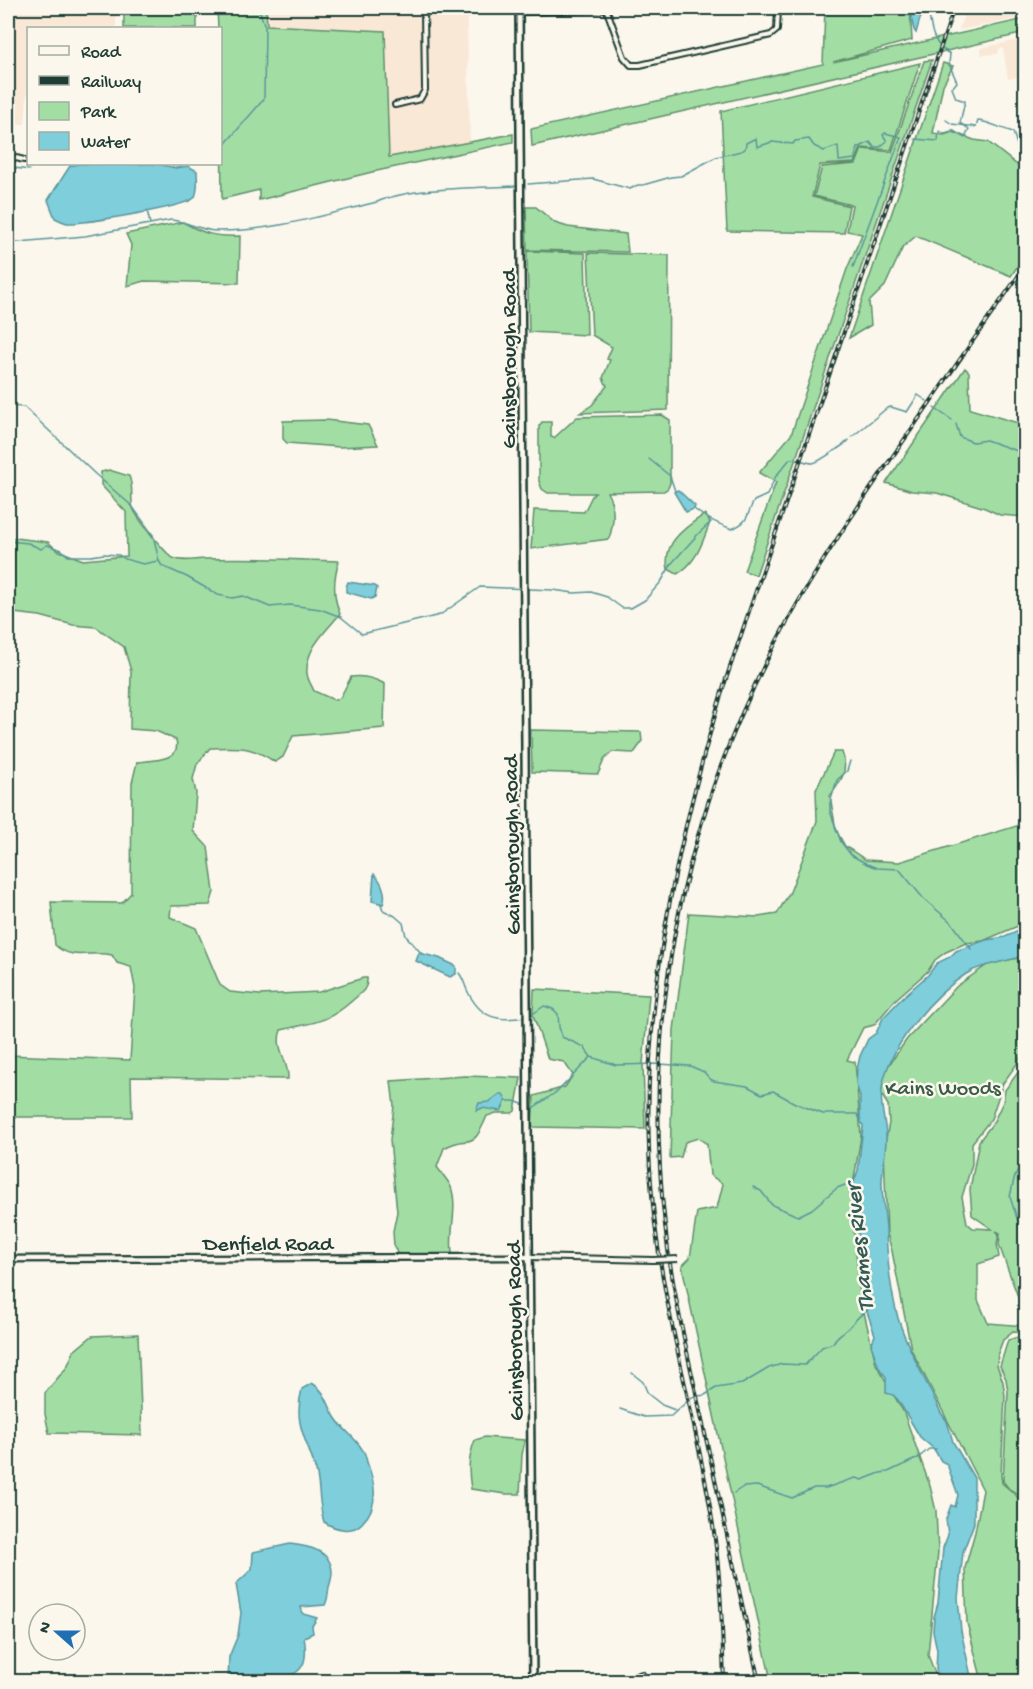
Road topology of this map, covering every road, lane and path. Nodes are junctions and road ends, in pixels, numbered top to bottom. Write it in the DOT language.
graph roads {
  1 [pos="424,8"];
  2 [pos="606,8"];
  3 [pos="778,8"];
  4 [pos="519,10"];
  5 [pos="395,105"];
  6 [pos="8,156"];
  7 [pos="24,160"];
  8 [pos="528,1257"];
  9 [pos="685,1258"];
  10 [pos="8,1259"];
  11 [pos="642,1674"];
  12 [pos="533,1682"];
  13 [pos="620,1682"];
  1 -- 5 [label="street"];
  2 -- 3 [label="street"];
  2 -- 4 [label="street"];
  4 -- 8 [label="main road, Gainsborough Road"];
  6 -- 7 [label="street"];
  8 -- 9 [label="street, bridge"];
  8 -- 10 [label="street, Denfield Road"];
  8 -- 12 [label="main road, Gainsborough Road"];
  11 -- 13 [label="street"];
}
